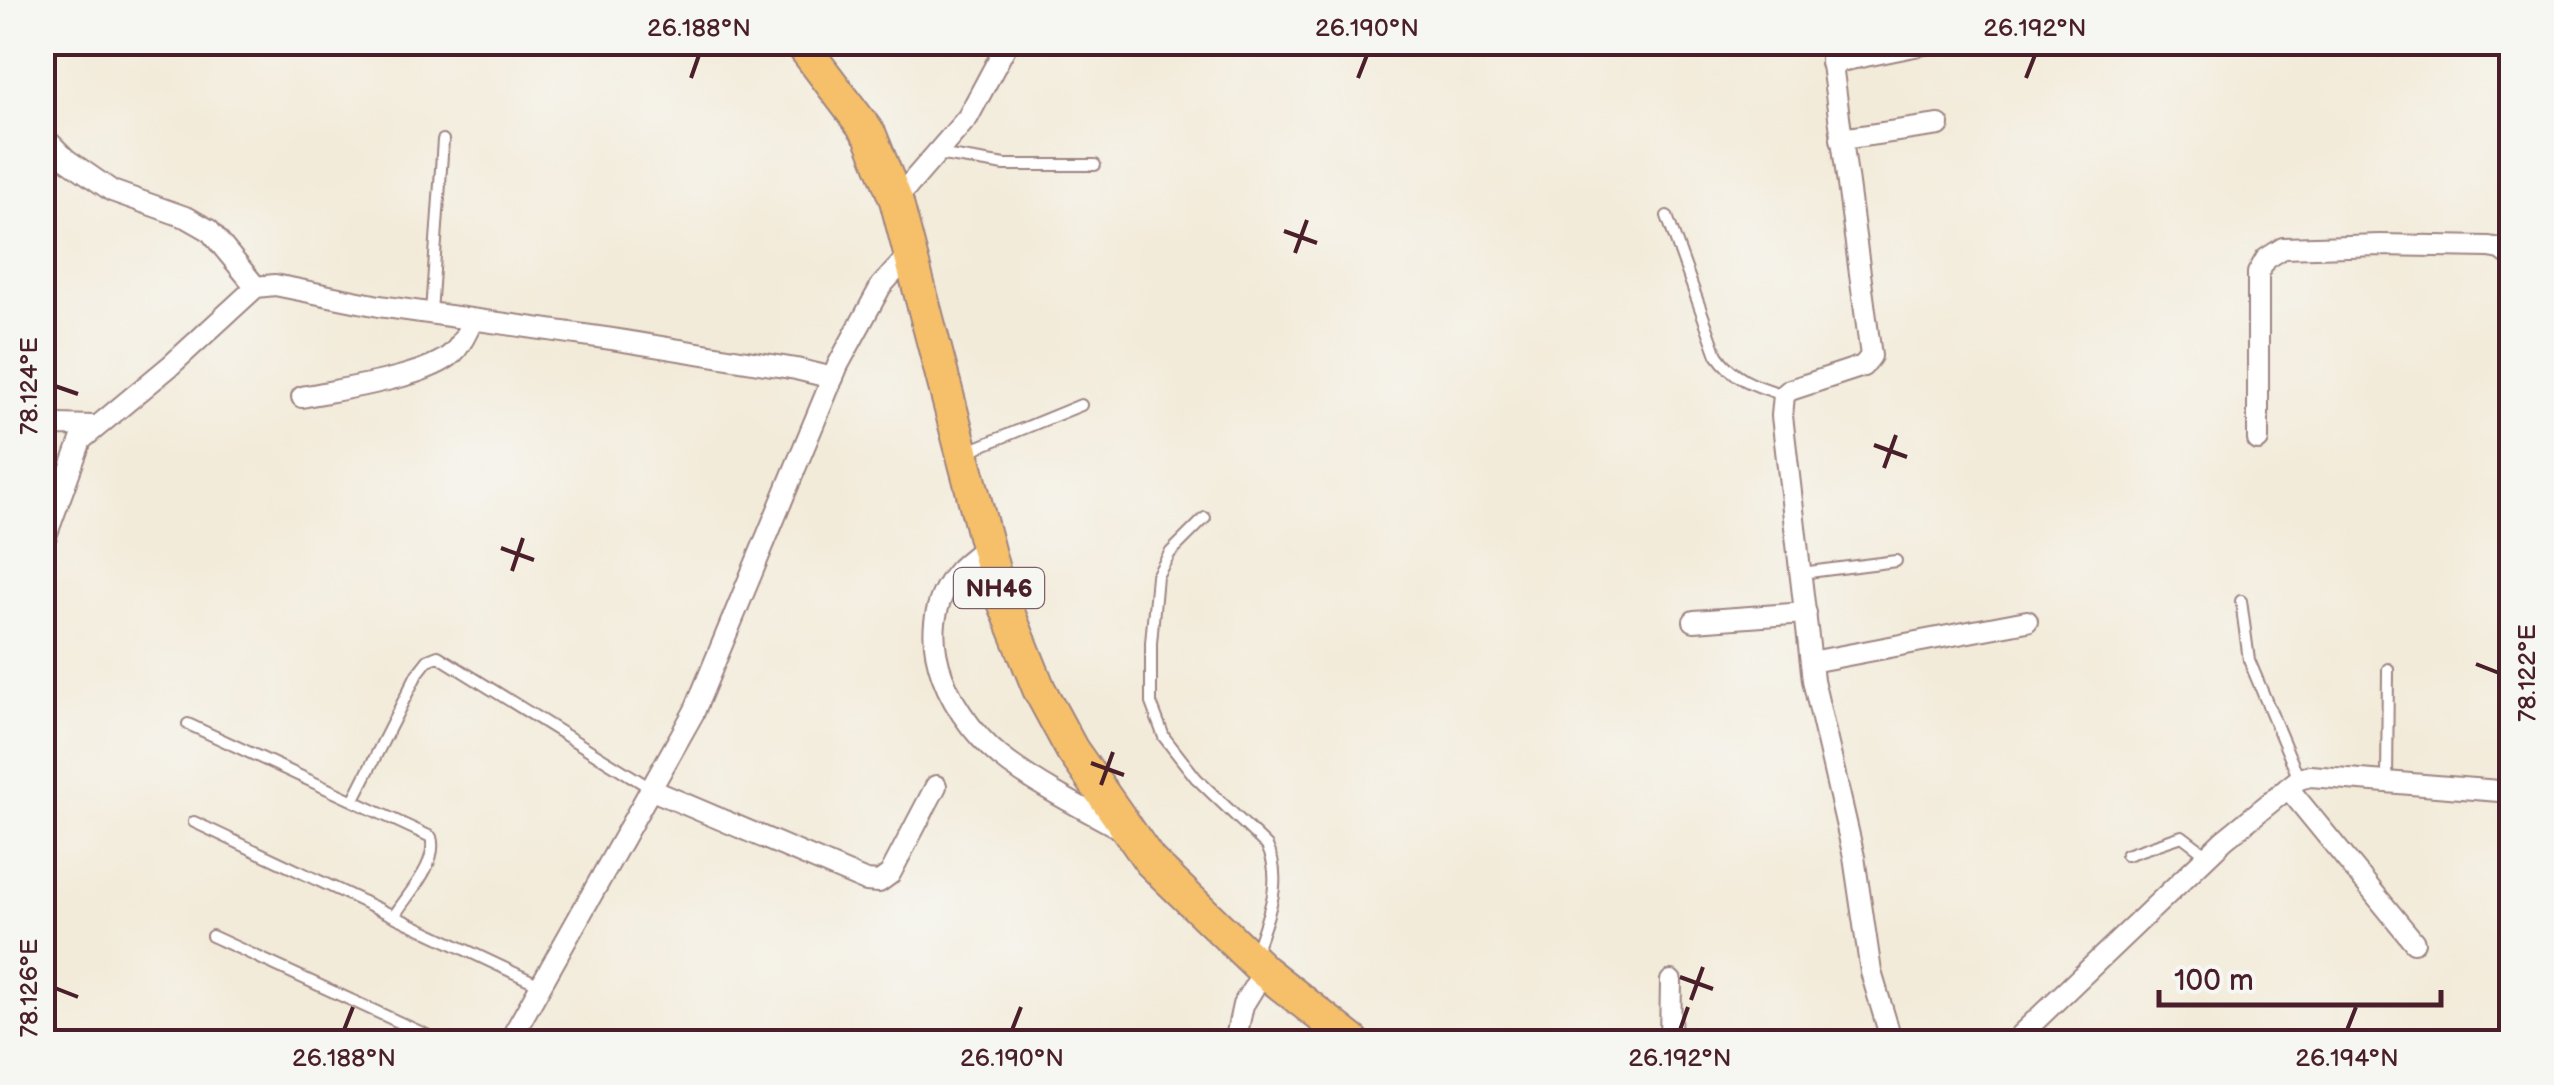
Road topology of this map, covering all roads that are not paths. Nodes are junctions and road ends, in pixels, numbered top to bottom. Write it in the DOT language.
graph roads {
  1 [pos="800,42"];
  2 [pos="1008,42"];
  3 [pos="1934,42"];
  4 [pos="1830,53"];
  5 [pos="1939,124"];
  6 [pos="42,135"];
  7 [pos="1841,139"];
  8 [pos="443,140"];
  9 [pos="937,154"];
  10 [pos="1095,165"];
  11 [pos="896,200"];
  12 [pos="1667,216"];
  13 [pos="910,254"];
  14 [pos="2512,257"];
  15 [pos="256,287"];
  16 [pos="431,314"];
  17 [pos="473,320"];
  18 [pos="833,378"];
  19 [pos="1784,396"];
  20 [pos="302,397"];
  21 [pos="1081,405"];
  22 [pos="94,426"];
  23 [pos="42,428"];
  24 [pos="2258,440"];
  25 [pos="963,454"];
  26 [pos="1205,518"];
  27 [pos="42,546"];
  28 [pos="987,546"];
  29 [pos="1896,561"];
  30 [pos="1801,573"];
  31 [pos="2241,601"];
  32 [pos="1806,613"];
  33 [pos="1694,621"];
  34 [pos="2027,621"];
  35 [pos="1811,662"];
  36 [pos="2388,669"];
  37 [pos="188,724"];
  38 [pos="2293,783"];
  39 [pos="2387,783"];
  40 [pos="936,786"];
  41 [pos="652,790"];
  42 [pos="2512,792"];
  43 [pos="354,800"];
  44 [pos="194,822"];
  45 [pos="1130,835"];
  46 [pos="2126,855"];
  47 [pos="2208,855"];
  48 [pos="394,916"];
  49 [pos="212,936"];
  50 [pos="2414,942"];
  51 [pos="1258,966"];
  52 [pos="1670,981"];
  53 [pos="541,986"];
  54 [pos="442,1042"];
  55 [pos="509,1042"];
  56 [pos="1236,1042"];
  57 [pos="1354,1042"];
  58 [pos="1670,1042"];
  59 [pos="1892,1042"];
  60 [pos="2013,1042"];
  1 -- 11 [label="highway, NH46"];
  2 -- 9 [label="street"];
  3 -- 4 [label="street"];
  4 -- 7 [label="street"];
  5 -- 7 [label="street"];
  6 -- 15 [label="street"];
  7 -- 19 [label="street"];
  8 -- 16 [label="lane"];
  9 -- 10 [label="lane"];
  9 -- 11 [label="street"];
  11 -- 13 [label="highway, NH46"];
  12 -- 19 [label="lane"];
  13 -- 18 [label="street"];
  13 -- 25 [label="highway, NH46"];
  14 -- 24 [label="street"];
  15 -- 16 [label="street"];
  15 -- 22 [label="street"];
  16 -- 17 [label="street"];
  17 -- 18 [label="street"];
  17 -- 20 [label="street"];
  18 -- 41 [label="street"];
  19 -- 30 [label="street"];
  21 -- 25 [label="lane"];
  22 -- 23 [label="street"];
  22 -- 27 [label="street"];
  25 -- 28 [label="highway, NH46"];
  26 -- 51 [label="lane"];
  28 -- 45 [label="highway, NH46"];
  28 -- 45 [label="street"];
  29 -- 30 [label="lane"];
  30 -- 32 [label="street"];
  31 -- 38 [label="lane"];
  32 -- 33 [label="street"];
  32 -- 35 [label="street"];
  34 -- 35 [label="street"];
  35 -- 59 [label="street"];
  36 -- 39 [label="lane"];
  37 -- 43 [label="lane"];
  38 -- 39 [label="street"];
  38 -- 47 [label="street"];
  38 -- 50 [label="street"];
  39 -- 42 [label="street"];
  40 -- 41 [label="street"];
  41 -- 43 [label="lane"];
  41 -- 53 [label="street"];
  43 -- 48 [label="lane"];
  44 -- 48 [label="lane"];
  45 -- 51 [label="highway, NH46"];
  46 -- 47 [label="lane"];
  47 -- 60 [label="street"];
  48 -- 53 [label="lane"];
  49 -- 54 [label="lane"];
  51 -- 56 [label="street"];
  51 -- 57 [label="highway, NH46"];
  52 -- 58 [label="street"];
  53 -- 55 [label="street"];
}
